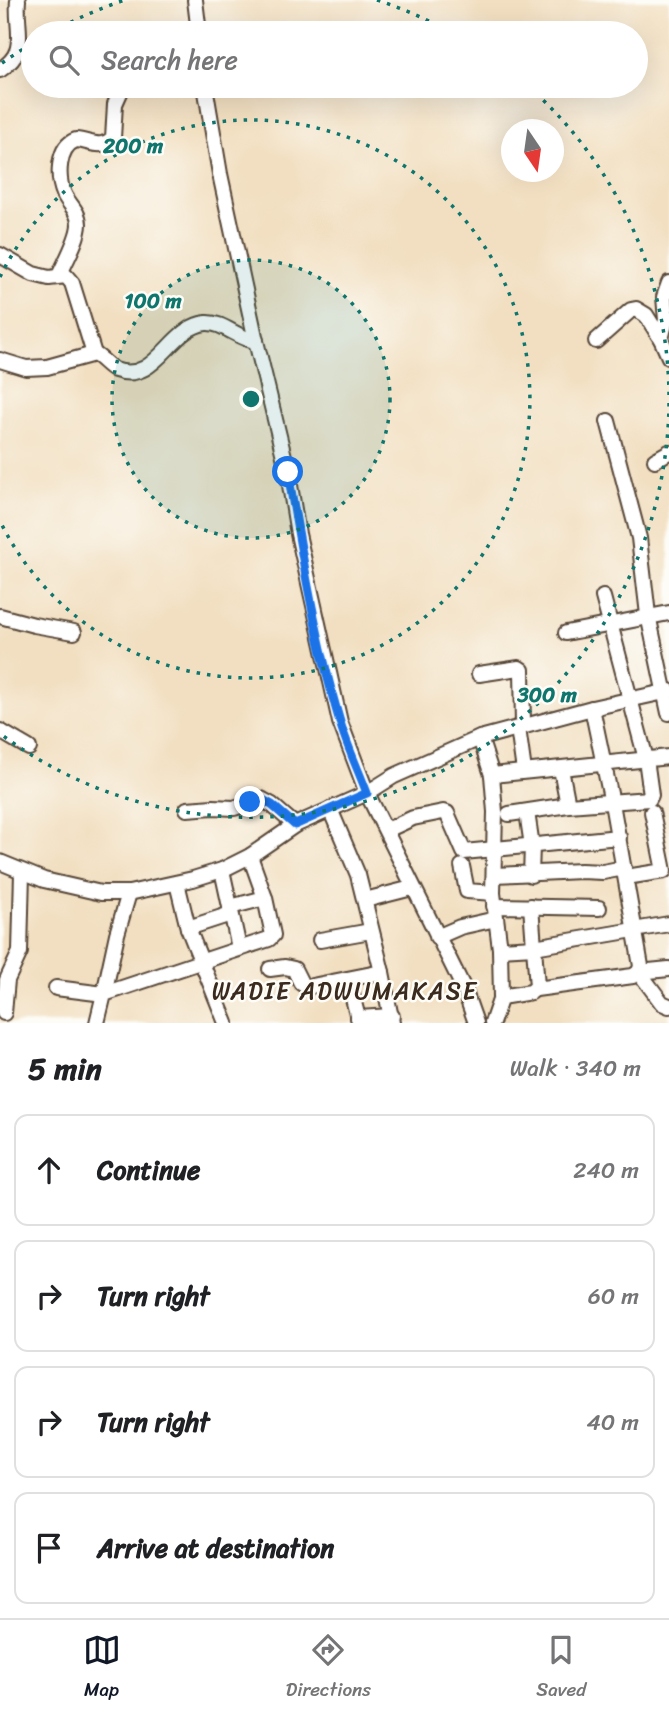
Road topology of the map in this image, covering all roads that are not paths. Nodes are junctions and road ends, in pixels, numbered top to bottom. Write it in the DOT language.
graph roads {
  1 [pos="18,0"];
  2 [pos="195,0"];
  3 [pos="198,21"];
  4 [pos="0,70"];
  5 [pos="118,98"];
  6 [pos="207,98"];
  7 [pos="0,255"];
  8 [pos="59,276"];
  9 [pos="669,283"];
  10 [pos="661,339"];
  11 [pos="256,341"];
  12 [pos="596,341"];
  13 [pos="94,354"];
  14 [pos="669,357"];
  15 [pos="0,360"];
  16 [pos="608,421"];
  17 [pos="669,452"];
  18 [pos="655,460"];
  19 [pos="603,597"];
  20 [pos="669,612"];
  21 [pos="648,615"];
  22 [pos="0,616"];
  23 [pos="610,624"];
  24 [pos="74,632"];
  25 [pos="566,633"];
  26 [pos="479,674"];
  27 [pos="667,692"];
  28 [pos="629,699"];
  29 [pos="592,708"];
  30 [pos="669,713"];
  31 [pos="521,727"];
  32 [pos="0,731"];
  33 [pos="480,738"];
  34 [pos="29,748"];
  35 [pos="669,757"];
  36 [pos="646,759"];
  37 [pos="604,764"];
  38 [pos="561,769"];
  39 [pos="524,771"];
  40 [pos="492,775"];
  41 [pos="367,793"];
  42 [pos="612,803"];
  43 [pos="568,805"];
  44 [pos="187,809"];
  45 [pos="330,809"];
  46 [pos="527,812"];
  47 [pos="652,812"];
  48 [pos="509,814"];
  49 [pos="295,825"];
  50 [pos="387,830"];
  51 [pos="619,838"];
  52 [pos="532,846"];
  53 [pos="494,849"];
  54 [pos="250,856"];
  55 [pos="0,862"];
  56 [pos="462,866"];
  57 [pos="222,870"];
  58 [pos="22,872"];
  59 [pos="625,873"];
  60 [pos="531,874"];
  61 [pos="495,875"];
  62 [pos="177,883"];
  63 [pos="412,888"];
  64 [pos="129,892"];
  65 [pos="265,898"];
  66 [pos="365,900"];
  67 [pos="494,906"];
  68 [pos="531,906"];
  69 [pos="600,908"];
  70 [pos="231,911"];
  71 [pos="669,924"];
  72 [pos="188,928"];
  73 [pos="636,929"];
  74 [pos="371,931"];
  75 [pos="437,937"];
  76 [pos="320,940"];
  77 [pos="534,947"];
  78 [pos="239,948"];
  79 [pos="500,948"];
  80 [pos="202,961"];
  81 [pos="669,969"];
  82 [pos="270,970"];
  83 [pos="382,972"];
  84 [pos="639,972"];
  85 [pos="348,979"];
  86 [pos="55,988"];
  87 [pos="536,989"];
  88 [pos="104,994"];
  89 [pos="501,998"];
  90 [pos="669,1006"];
  91 [pos="4,1013"];
  92 [pos="392,1019"];
  93 [pos="97,1023"];
  94 [pos="226,1023"];
  95 [pos="476,1023"];
  96 [pos="492,1023"];
  1 -- 4 [label="street"];
  2 -- 3 [label="street"];
  5 -- 8 [label="street"];
  6 -- 11 [label="street"];
  7 -- 8 [label="street"];
  8 -- 13 [label="street"];
  9 -- 10 [label="street"];
  10 -- 12 [label="street"];
  10 -- 14 [label="street"];
  11 -- 13 [label="street"];
  11 -- 41 [label="street"];
  13 -- 15 [label="street"];
  16 -- 21 [label="street"];
  17 -- 18 [label="street"];
  19 -- 23 [label="street"];
  20 -- 21 [label="street"];
  21 -- 23 [label="street"];
  21 -- 27 [label="street"];
  22 -- 24 [label="street"];
  23 -- 25 [label="street"];
  23 -- 28 [label="street"];
  26 -- 31 [label="street"];
  27 -- 28 [label="street"];
  27 -- 30 [label="street"];
  28 -- 29 [label="street"];
  28 -- 36 [label="street"];
  29 -- 31 [label="street"];
  29 -- 37 [label="street"];
  31 -- 33 [label="street"];
  31 -- 39 [label="street"];
  32 -- 34 [label="street"];
  33 -- 40 [label="street"];
  33 -- 41 [label="street"];
  35 -- 36 [label="street"];
  36 -- 37 [label="street"];
  36 -- 42 [label="street"];
  37 -- 38 [label="street"];
  37 -- 42 [label="street"];
  38 -- 39 [label="street"];
  38 -- 43 [label="street"];
  39 -- 40 [label="street"];
  40 -- 53 [label="street"];
  41 -- 45 [label="street"];
  41 -- 50 [label="street"];
  42 -- 43 [label="street"];
  42 -- 51 [label="street"];
  43 -- 46 [label="street"];
  44 -- 49 [label="street"];
  45 -- 49 [label="street"];
  45 -- 66 [label="street"];
  46 -- 48 [label="street"];
  46 -- 52 [label="street"];
  47 -- 59 [label="street"];
  49 -- 54 [label="street"];
  50 -- 53 [label="street"];
  50 -- 63 [label="street"];
  51 -- 52 [label="street"];
  51 -- 59 [label="street"];
  52 -- 53 [label="street"];
  52 -- 60 [label="street"];
  53 -- 61 [label="street"];
  54 -- 57 [label="street"];
  54 -- 65 [label="street"];
  55 -- 58 [label="street"];
  56 -- 67 [label="street"];
  57 -- 62 [label="street"];
  57 -- 70 [label="street"];
  58 -- 64 [label="street"];
  58 -- 91 [label="street"];
  59 -- 60 [label="street"];
  59 -- 73 [label="street"];
  60 -- 61 [label="street"];
  61 -- 67 [label="street"];
  62 -- 64 [label="street"];
  62 -- 72 [label="street"];
  63 -- 66 [label="street"];
  63 -- 75 [label="street"];
  64 -- 88 [label="street"];
  65 -- 70 [label="street"];
  65 -- 78 [label="street"];
  66 -- 74 [label="street"];
  67 -- 68 [label="street"];
  67 -- 75 [label="street"];
  67 -- 79 [label="street"];
  68 -- 69 [label="street"];
  68 -- 77 [label="street"];
  70 -- 72 [label="street"];
  70 -- 78 [label="street"];
  71 -- 73 [label="street"];
  72 -- 80 [label="street"];
  73 -- 77 [label="street"];
  73 -- 84 [label="street"];
  74 -- 76 [label="street"];
  74 -- 83 [label="street"];
  75 -- 95 [label="street"];
  77 -- 79 [label="street"];
  77 -- 87 [label="street"];
  78 -- 80 [label="street"];
  79 -- 89 [label="street"];
  80 -- 88 [label="street"];
  80 -- 94 [label="street"];
  81 -- 84 [label="street"];
  82 -- 85 [label="street"];
  83 -- 85 [label="street"];
  83 -- 92 [label="street"];
  84 -- 87 [label="street"];
  84 -- 90 [label="street"];
  85 -- 92 [label="street"];
  86 -- 88 [label="street"];
  87 -- 89 [label="street"];
  88 -- 93 [label="street"];
  89 -- 96 [label="street"];
}
